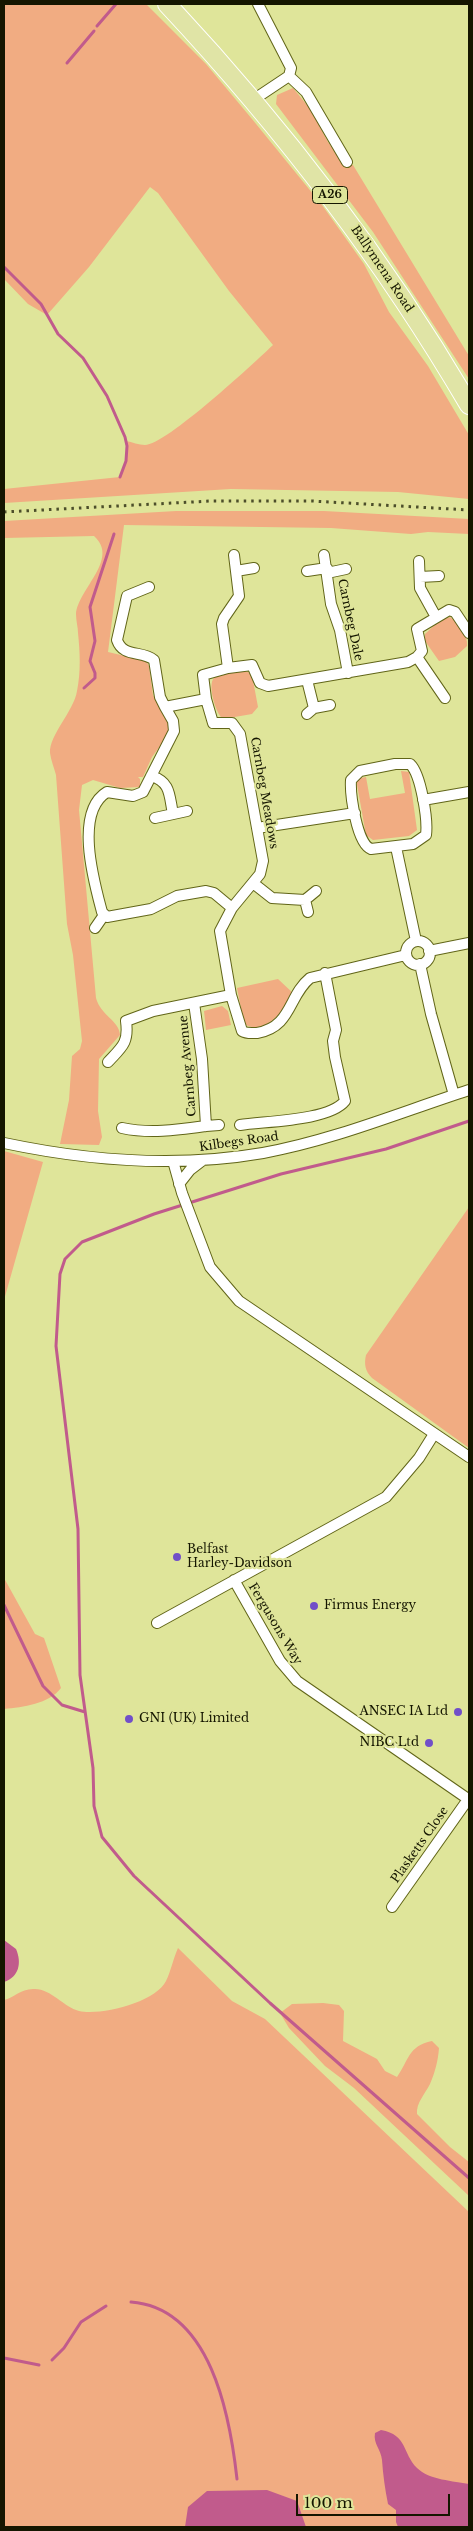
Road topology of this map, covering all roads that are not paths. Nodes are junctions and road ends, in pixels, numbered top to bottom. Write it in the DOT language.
graph roads {
  1 [pos="167,4"];
  2 [pos="258,4"];
  3 [pos="289,76"];
  4 [pos="253,100"];
  5 [pos="347,162"];
  6 [pos="469,405"];
  7 [pos="234,555"];
  8 [pos="324,555"];
  9 [pos="419,561"];
  10 [pos="254,568"];
  11 [pos="346,569"];
  12 [pos="327,570"];
  13 [pos="236,571"];
  14 [pos="307,571"];
  15 [pos="439,576"];
  16 [pos="420,577"];
  17 [pos="149,587"];
  18 [pos="436,617"];
  19 [pos="469,633"];
  20 [pos="417,657"];
  21 [pos="228,668"];
  22 [pos="348,673"];
  23 [pos="307,680"];
  24 [pos="445,698"];
  25 [pos="206,699"];
  26 [pos="330,705"];
  27 [pos="165,707"];
  28 [pos="151,776"];
  29 [pos="469,792"];
  30 [pos="422,800"];
  31 [pos="187,811"];
  32 [pos="355,813"];
  33 [pos="174,814"];
  34 [pos="155,818"];
  35 [pos="257,828"];
  36 [pos="396,847"];
  37 [pos="253,883"];
  38 [pos="316,890"];
  39 [pos="305,900"];
  40 [pos="232,908"];
  41 [pos="308,912"];
  42 [pos="104,915"];
  43 [pos="94,928"];
  44 [pos="416,941"];
  45 [pos="469,943"];
  46 [pos="429,951"];
  47 [pos="406,955"];
  48 [pos="420,964"];
  49 [pos="325,973"];
  50 [pos="231,995"];
  51 [pos="194,1003"];
  52 [pos="108,1062"];
  53 [pos="469,1090"];
  54 [pos="454,1094"];
  55 [pos="219,1125"];
  56 [pos="240,1125"];
  57 [pos="206,1126"];
  58 [pos="122,1128"];
  59 [pos="4,1143"];
  60 [pos="202,1160"];
  61 [pos="173,1162"];
  62 [pos="180,1189"];
  63 [pos="434,1434"];
  64 [pos="469,1457"];
  65 [pos="234,1580"];
  66 [pos="157,1623"];
  67 [pos="469,1799"];
  68 [pos="392,1907"];
  1 -- 4 [label="highway, Ballymena Road / A26"];
  2 -- 3 [label="street"];
  3 -- 4 [label="street"];
  3 -- 5 [label="street"];
  4 -- 6 [label="highway, Ballymena Road / A26"];
  7 -- 13 [label="street"];
  8 -- 12 [label="street, Carnbeg Dale"];
  9 -- 16 [label="street"];
  10 -- 13 [label="street"];
  11 -- 12 [label="street, Carnbeg Dale"];
  12 -- 14 [label="street, Carnbeg Dale"];
  12 -- 22 [label="street, Carnbeg Dale"];
  13 -- 21 [label="street"];
  15 -- 16 [label="street"];
  16 -- 18 [label="street"];
  17 -- 27 [label="street"];
  18 -- 19 [label="street"];
  18 -- 20 [label="street"];
  20 -- 22 [label="street, Carnbeg Dale"];
  20 -- 24 [label="street"];
  21 -- 23 [label="street, Carnbeg Dale"];
  21 -- 25 [label="street, Carnbeg Dale"];
  22 -- 23 [label="street, Carnbeg Dale"];
  23 -- 26 [label="street"];
  25 -- 27 [label="street"];
  25 -- 35 [label="street, Carnbeg Meadows"];
  27 -- 28 [label="street"];
  28 -- 33 [label="street"];
  28 -- 42 [label="street"];
  29 -- 30 [label="street"];
  30 -- 32 [label="street"];
  30 -- 36 [label="street"];
  31 -- 33 [label="street"];
  32 -- 35 [label="street"];
  32 -- 36 [label="street"];
  33 -- 34 [label="street"];
  35 -- 37 [label="street, Carnbeg Meadows"];
  36 -- 44 [label="street"];
  37 -- 39 [label="street"];
  37 -- 40 [label="street, Carnbeg Meadows"];
  38 -- 39 [label="street"];
  39 -- 41 [label="street"];
  40 -- 42 [label="street"];
  40 -- 50 [label="street, Carnbeg Meadows"];
  42 -- 43 [label="street"];
  44 -- 46 [label="street"];
  44 -- 47 [label="street"];
  45 -- 46 [label="street"];
  46 -- 48 [label="street"];
  47 -- 48 [label="street"];
  47 -- 49 [label="street"];
  48 -- 54 [label="street"];
  49 -- 50 [label="street"];
  49 -- 56 [label="street"];
  50 -- 51 [label="street, Carnbeg Avenue"];
  51 -- 52 [label="street, Carnbeg Avenue"];
  51 -- 57 [label="street, Carnbeg Avenue"];
  53 -- 54 [label="street, Kilbegs Road"];
  54 -- 60 [label="street, Kilbegs Road"];
  55 -- 57 [label="street, Carnbeg Avenue"];
  57 -- 58 [label="street, Carnbeg Avenue"];
  59 -- 61 [label="street, Kilbegs Road"];
  60 -- 61 [label="street, Kilbegs Road"];
  60 -- 62 [label="street"];
  61 -- 62 [label="street"];
  62 -- 63 [label="street"];
  63 -- 64 [label="street"];
  63 -- 65 [label="street, Fergusons Way"];
  65 -- 66 [label="street, Fergusons Way"];
  65 -- 67 [label="street, Fergusons Way"];
  67 -- 68 [label="street, Plasketts Close"];
}
